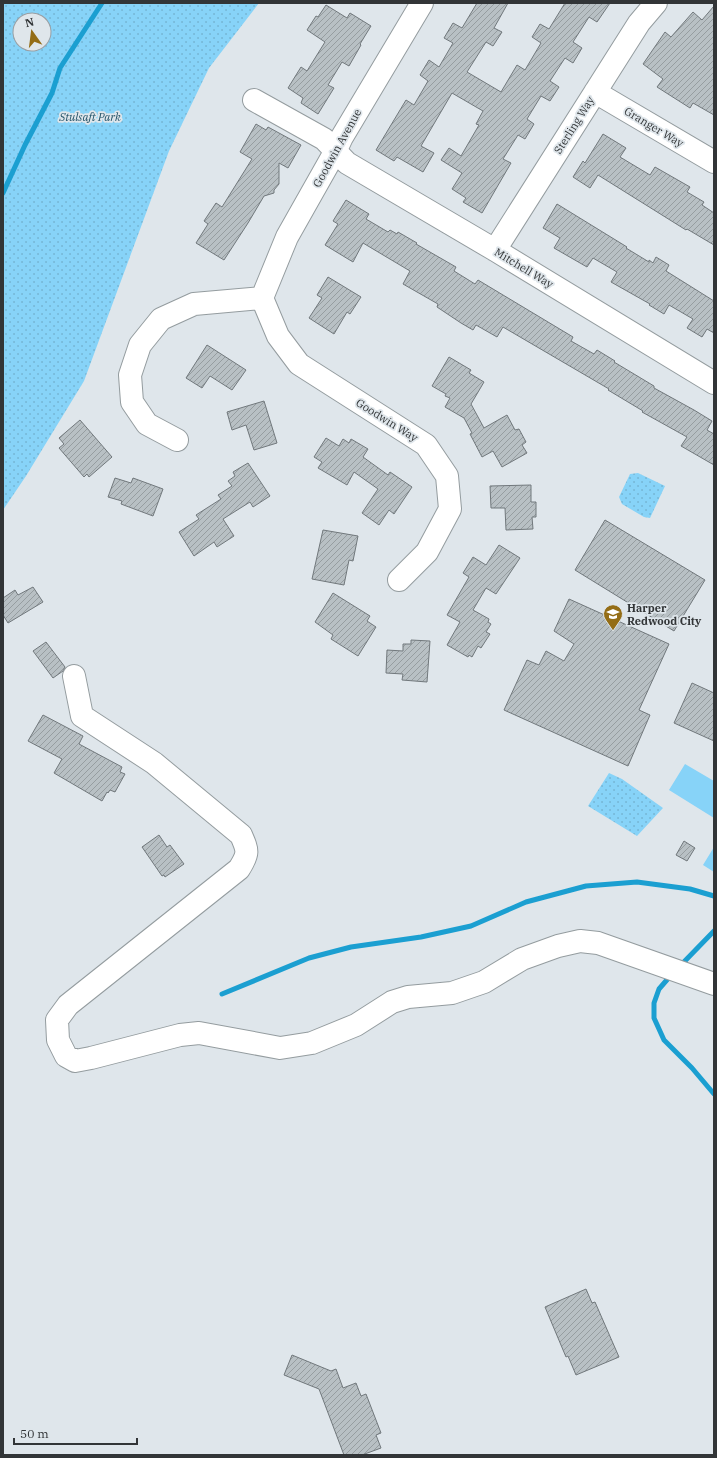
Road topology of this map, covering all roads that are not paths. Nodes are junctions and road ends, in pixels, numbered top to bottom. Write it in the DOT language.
graph roads {
  1 [pos="422,3"];
  2 [pos="656,3"];
  3 [pos="595,92"];
  4 [pos="254,100"];
  5 [pos="335,152"];
  6 [pos="714,162"];
  7 [pos="495,250"];
  8 [pos="262,298"];
  9 [pos="714,383"];
  10 [pos="177,440"];
  11 [pos="399,580"];
  12 [pos="74,676"];
  13 [pos="705,980"];
  1 -- 5 [label="street, Goodwin Avenue"];
  2 -- 3 [label="street, Sterling Way"];
  3 -- 6 [label="street, Granger Way"];
  3 -- 7 [label="street, Sterling Way"];
  4 -- 5 [label="street, Mitchell Way"];
  5 -- 7 [label="street, Mitchell Way"];
  5 -- 8 [label="street, Goodwin Avenue"];
  7 -- 9 [label="street, Mitchell Way"];
  8 -- 10 [label="street"];
  8 -- 11 [label="street, Goodwin Way"];
  12 -- 13 [label="street"];
}
